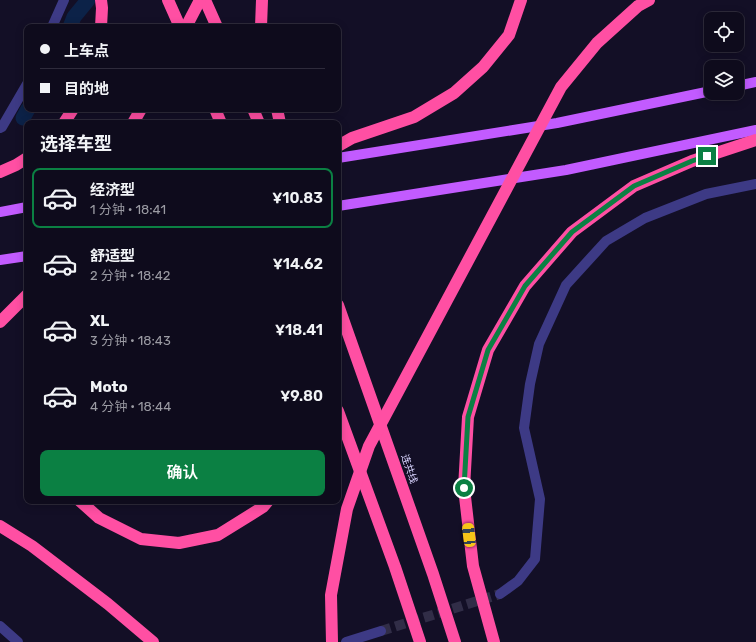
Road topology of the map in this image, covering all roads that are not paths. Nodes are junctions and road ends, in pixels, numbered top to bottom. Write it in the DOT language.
graph roads {
  1 [pos="64,0"];
  2 [pos="101,0"];
  3 [pos="168,0"];
  4 [pos="200,0"];
  5 [pos="205,0"];
  6 [pos="262,0"];
  7 [pos="521,0"];
  8 [pos="649,0"];
  9 [pos="53,24"];
  10 [pos="101,24"];
  11 [pos="179,24"];
  12 [pos="188,24"];
  13 [pos="216,24"];
  14 [pos="261,24"];
  15 [pos="756,82"];
  16 [pos="744,85"];
  17 [pos="24,89"];
  18 [pos="704,92"];
  19 [pos="0,128"];
  20 [pos="756,130"];
  21 [pos="756,140"];
  22 [pos="341,144"];
  23 [pos="341,158"];
  24 [pos="24,160"];
  25 [pos="0,172"];
  26 [pos="756,184"];
  27 [pos="341,206"];
  28 [pos="24,208"];
  29 [pos="0,212"];
  30 [pos="24,256"];
  31 [pos="0,260"];
  32 [pos="24,297"];
  33 [pos="341,314"];
  34 [pos="0,322"];
  35 [pos="341,419"];
  36 [pos="83,504"];
  37 [pos="266,504"];
  38 [pos="0,526"];
  39 [pos="500,594"];
  40 [pos="0,626"];
  41 [pos="381,631"];
  42 [pos="18,642"];
  43 [pos="153,642"];
  44 [pos="332,642"];
  45 [pos="346,642"];
  46 [pos="420,642"];
  47 [pos="455,642"];
  48 [pos="494,642"];
  1 -- 9 [label="street"];
  2 -- 10 [label="highway"];
  3 -- 11 [label="highway"];
  4 -- 12 [label="highway"];
  5 -- 13 [label="highway"];
  6 -- 14 [label="highway"];
  7 -- 22 [label="highway"];
  8 -- 44 [label="highway, bridge"];
  15 -- 16 [label="main road"];
  17 -- 19 [label="street"];
  18 -- 23 [label="main road"];
  20 -- 27 [label="main road"];
  21 -- 48 [label="highway"];
  24 -- 25 [label="highway"];
  26 -- 39 [label="street"];
  28 -- 29 [label="main road"];
  30 -- 31 [label="main road"];
  32 -- 34 [label="highway"];
  33 -- 47 [label="highway, 连共线"];
  35 -- 46 [label="highway"];
  36 -- 37 [label="highway"];
  38 -- 43 [label="highway"];
  40 -- 42 [label="street"];
  41 -- 45 [label="street"];
}
